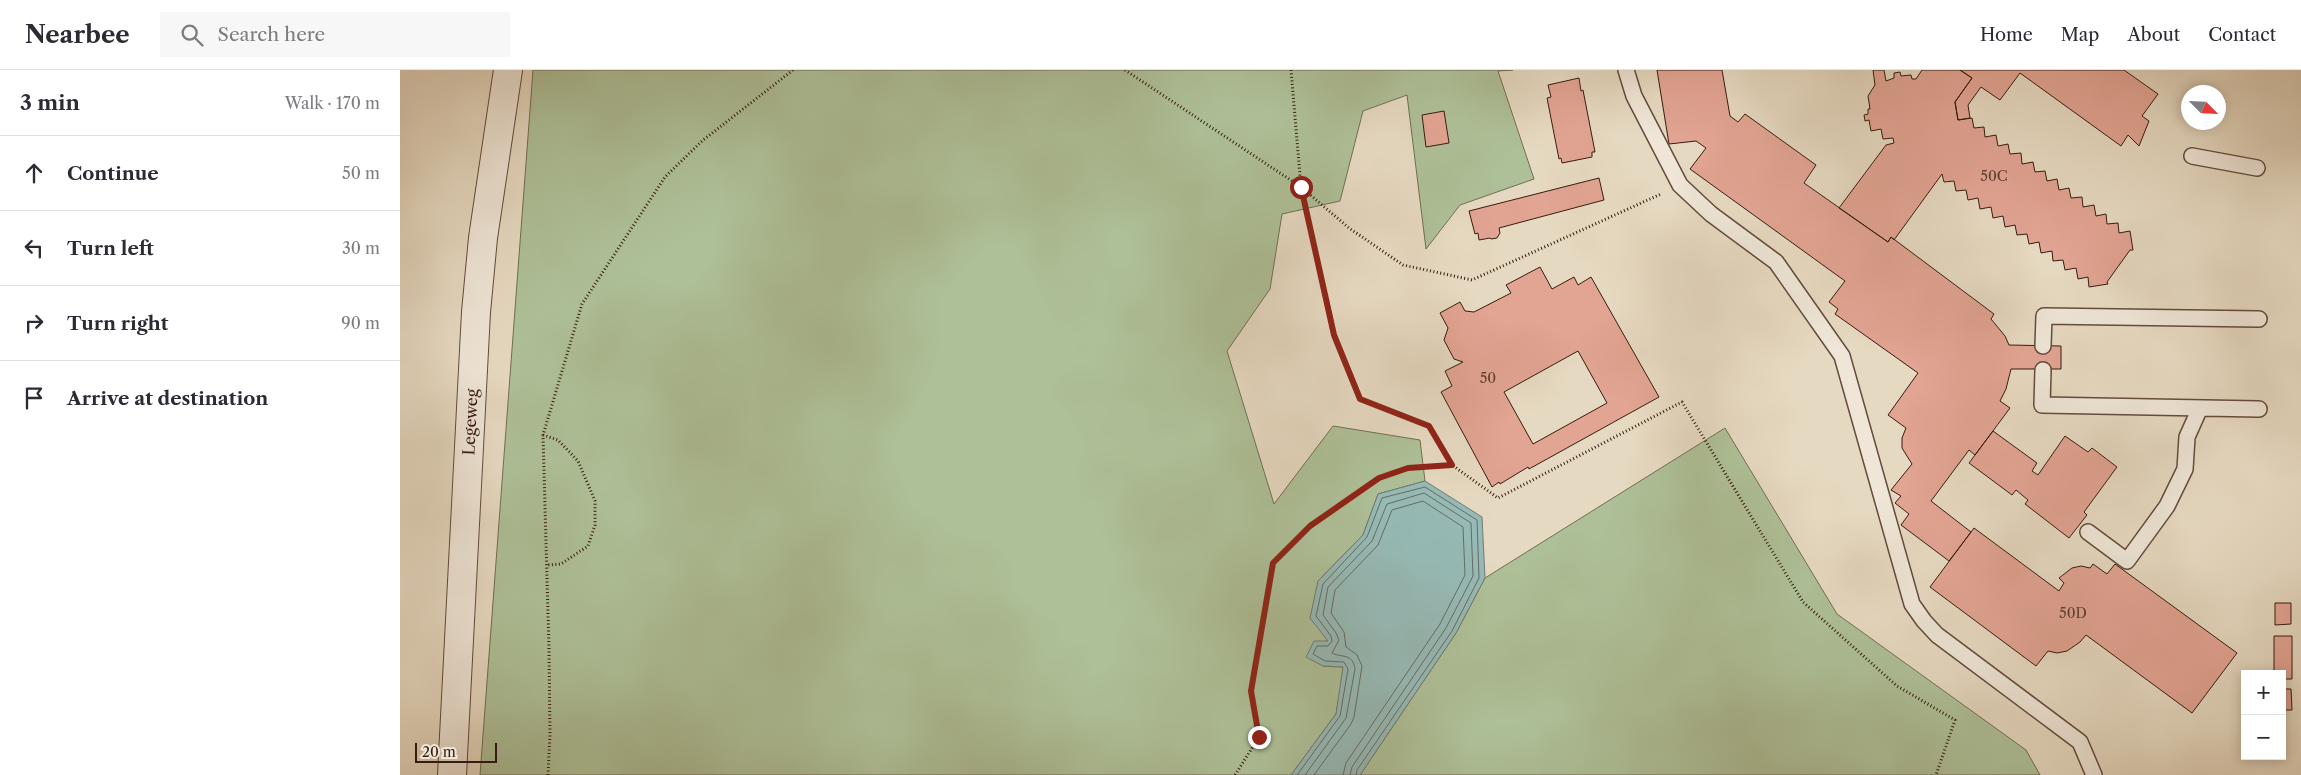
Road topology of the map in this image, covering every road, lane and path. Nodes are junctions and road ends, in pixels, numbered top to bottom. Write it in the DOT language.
graph roads {
  1 [pos="508,70"];
  2 [pos="793,70"];
  3 [pos="1126,70"];
  4 [pos="1291,70"];
  5 [pos="1626,70"];
  6 [pos="2192,156"];
  7 [pos="2258,168"];
  8 [pos="1680,185"];
  9 [pos="1301,187"];
  10 [pos="2259,319"];
  11 [pos="2044,346"];
  12 [pos="2043,370"];
  13 [pos="2200,408"];
  14 [pos="2259,410"];
  15 [pos="543,435"];
  16 [pos="1452,465"];
  17 [pos="2088,532"];
  18 [pos="547,565"];
  19 [pos="452,775"];
  20 [pos="548,775"];
  21 [pos="1235,775"];
  22 [pos="1936,775"];
  23 [pos="2094,775"];
  1 -- 19 [label="street, Legeweg"];
  2 -- 15 [label="path"];
  3 -- 9 [label="path"];
  4 -- 9 [label="path"];
  5 -- 8 [label="lane"];
  6 -- 7 [label="lane"];
  8 -- 9 [label="path"];
  8 -- 23 [label="lane"];
  9 -- 16 [label="path"];
  10 -- 11 [label="lane"];
  12 -- 13 [label="lane"];
  13 -- 14 [label="lane"];
  13 -- 17 [label="lane"];
  15 -- 18 [label="path"];
  15 -- 18 [label="path"];
  16 -- 21 [label="path"];
  16 -- 22 [label="path"];
  18 -- 20 [label="path"];
}
